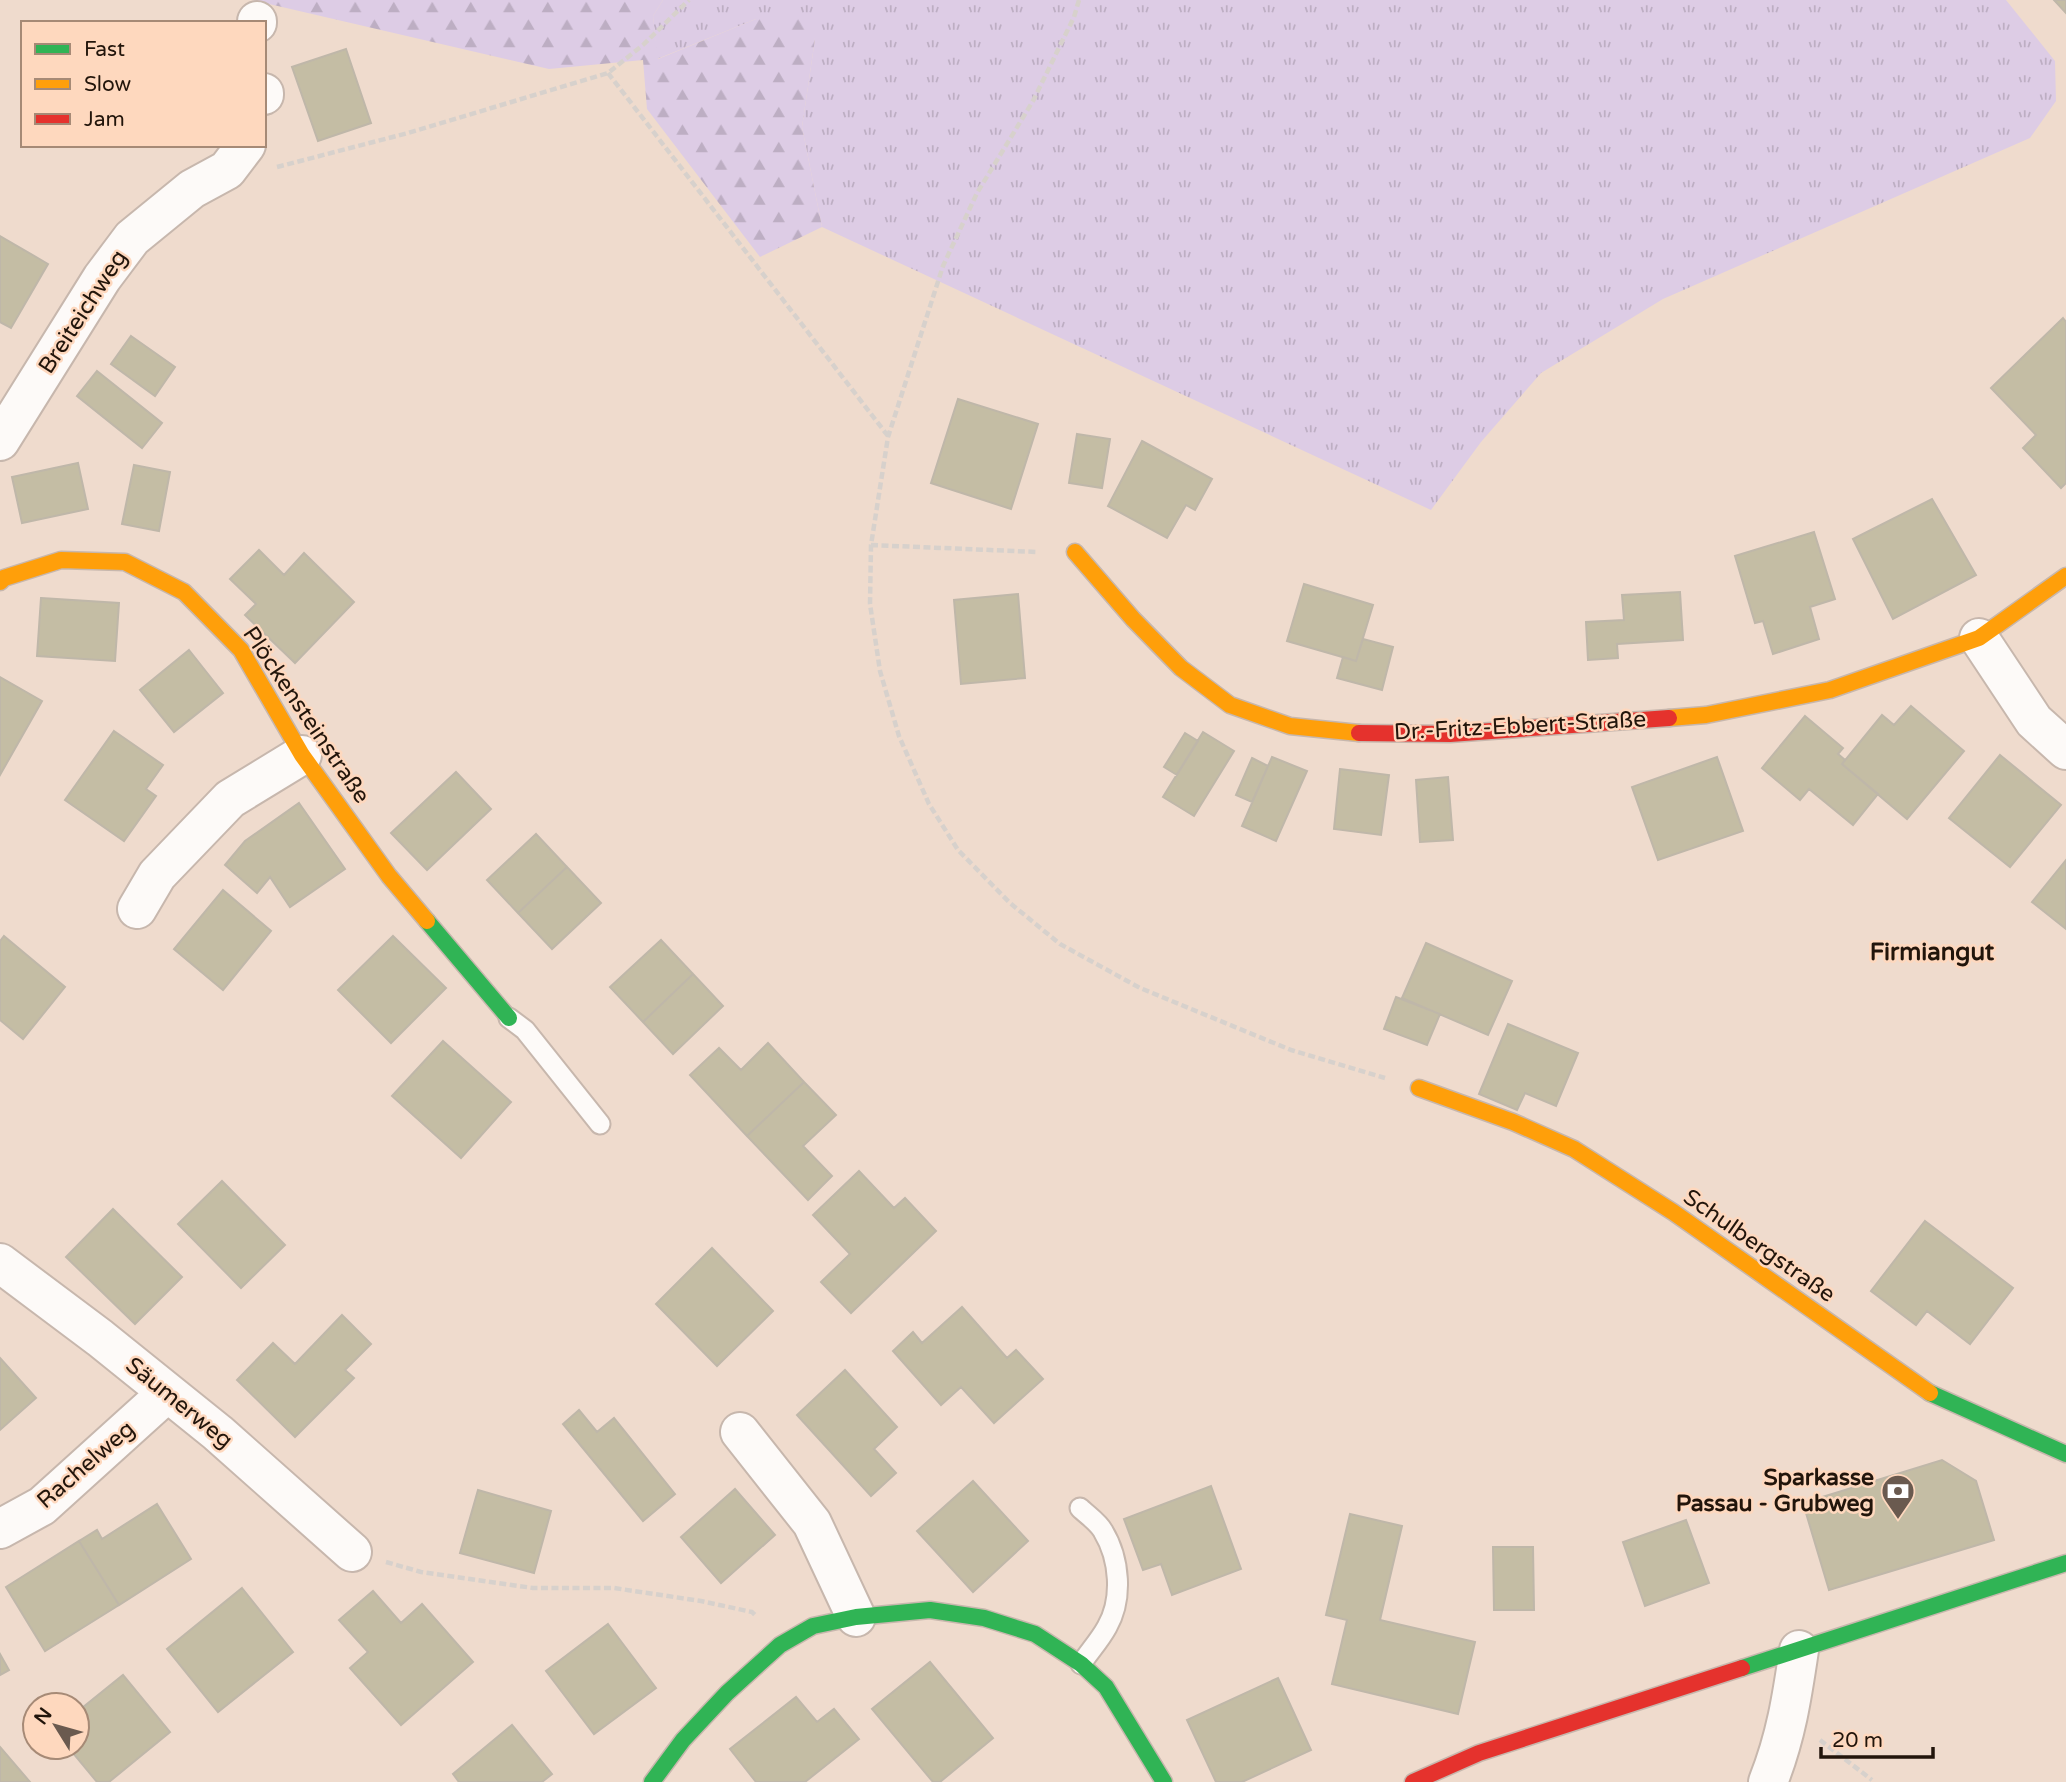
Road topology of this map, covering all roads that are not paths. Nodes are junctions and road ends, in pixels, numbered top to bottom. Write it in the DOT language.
graph roads {
  1 [pos="237,157"];
  2 [pos="0,442"];
  3 [pos="1075,552"];
  4 [pos="2066,576"];
  5 [pos="0,582"];
  6 [pos="1979,638"];
  7 [pos="2066,750"];
  8 [pos="302,755"];
  9 [pos="137,909"];
  10 [pos="509,1018"];
  11 [pos="1419,1088"];
  12 [pos="600,1124"];
  13 [pos="0,1263"];
  14 [pos="167,1393"];
  15 [pos="740,1432"];
  16 [pos="2066,1454"];
  17 [pos="1080,1508"];
  18 [pos="0,1529"];
  19 [pos="352,1552"];
  20 [pos="2066,1563"];
  21 [pos="856,1617"];
  22 [pos="1799,1650"];
  23 [pos="1081,1664"];
  24 [pos="652,1782"];
  25 [pos="1164,1782"];
  26 [pos="1413,1782"];
  27 [pos="1768,1782"];
  1 -- 2 [label="street, Breiteichweg"];
  3 -- 6 [label="street, Dr.-Fritz-Ebbert-Straße"];
  4 -- 6 [label="street, Dr.-Fritz-Ebbert-Straße"];
  5 -- 8 [label="street, Plöckensteinstraße"];
  6 -- 7 [label="street"];
  8 -- 9 [label="street"];
  8 -- 10 [label="street, Plöckensteinstraße"];
  10 -- 12 [label="lane"];
  11 -- 16 [label="street, Schulbergstraße"];
  13 -- 14 [label="street, Säumerweg"];
  14 -- 18 [label="street, Rachelweg"];
  14 -- 19 [label="street, Säumerweg"];
  15 -- 21 [label="street"];
  17 -- 23 [label="lane"];
  20 -- 22 [label="street"];
  21 -- 23 [label="street"];
  21 -- 24 [label="street"];
  22 -- 26 [label="street"];
  22 -- 27 [label="street"];
  23 -- 25 [label="street"];
}
